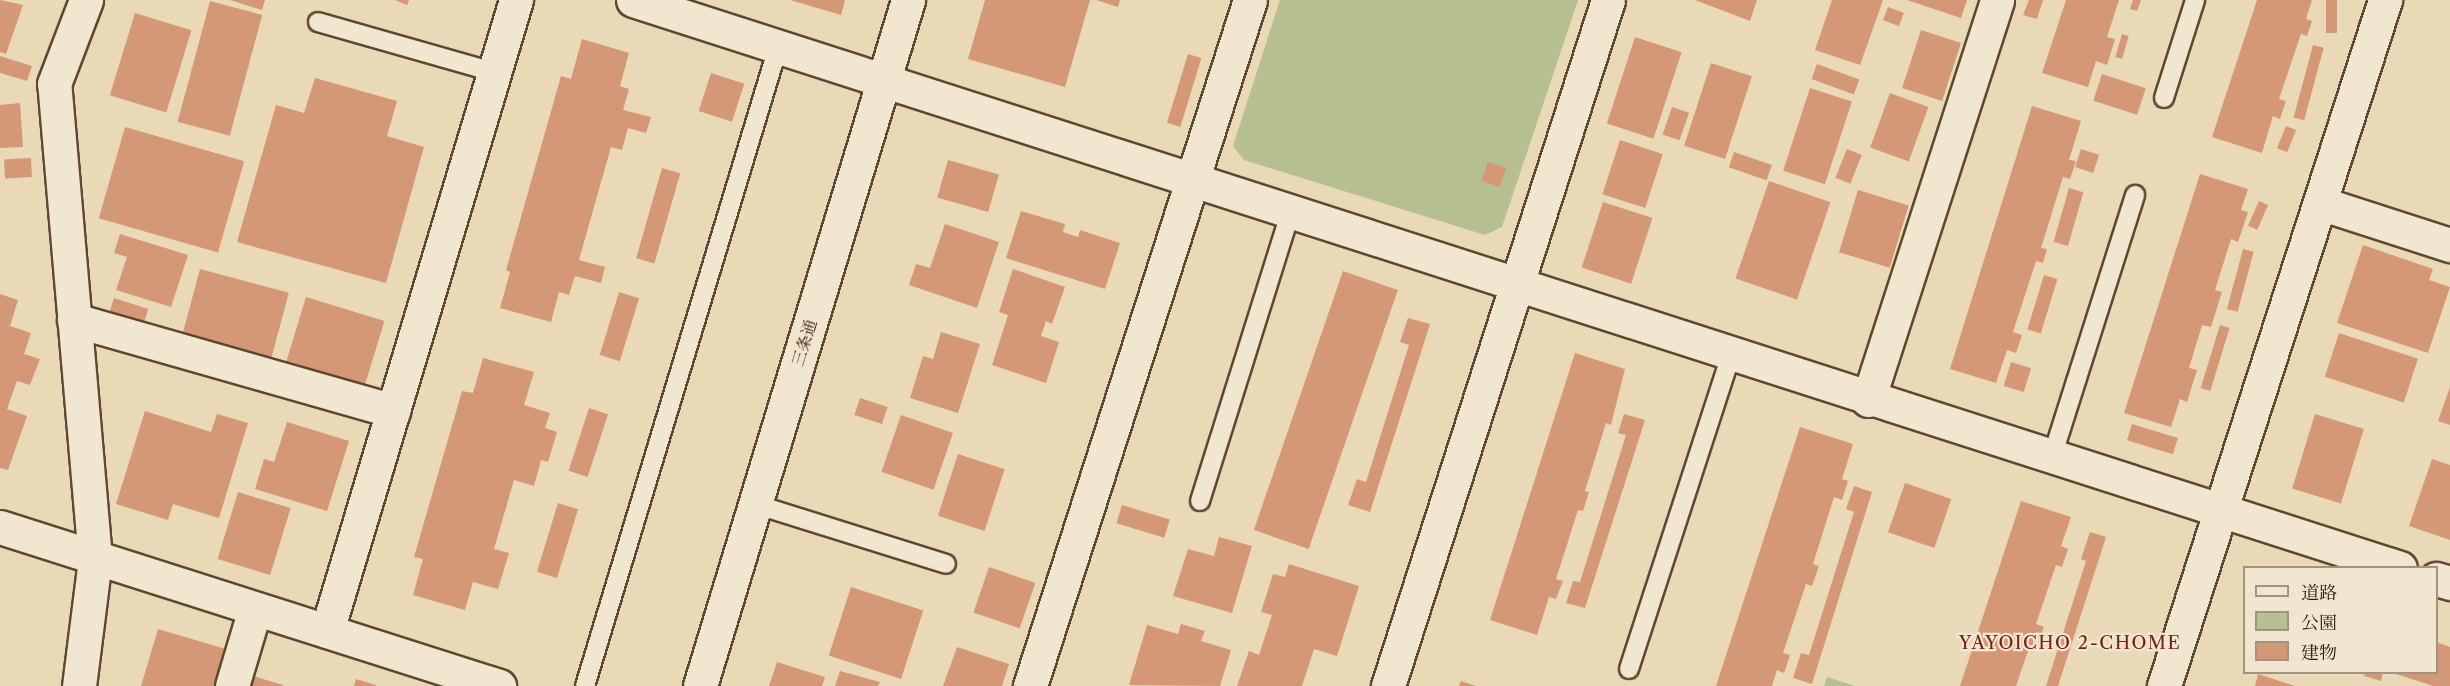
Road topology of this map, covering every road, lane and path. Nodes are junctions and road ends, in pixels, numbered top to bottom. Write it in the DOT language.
graph roads {
  1 [pos="86,0"];
  2 [pos="516,0"];
  3 [pos="633,0"];
  4 [pos="908,0"];
  5 [pos="1250,0"];
  6 [pos="1608,0"];
  7 [pos="1997,0"];
  8 [pos="2195,0"];
  9 [pos="2385,0"];
  10 [pos="318,22"];
  11 [pos="778,47"];
  12 [pos="494,72"];
  13 [pos="883,82"];
  14 [pos="2164,98"];
  15 [pos="1193,179"];
  16 [pos="2135,195"];
  17 [pos="2320,203"];
  18 [pos="1292,211"];
  19 [pos="2450,245"];
  20 [pos="1516,284"];
  21 [pos="74,320"];
  22 [pos="1731,355"];
  23 [pos="1868,400"];
  24 [pos="393,411"];
  25 [pos="2052,457"];
  26 [pos="1200,501"];
  27 [pos="755,504"];
  28 [pos="2221,510"];
  29 [pos="0,526"];
  30 [pos="95,559"];
  31 [pos="946,564"];
  32 [pos="2397,566"];
  33 [pos="255,609"];
  34 [pos="327,631"];
  35 [pos="1629,669"];
  36 [pos="455,679"];
  37 [pos="79,686"];
  38 [pos="232,686"];
  39 [pos="499,686"];
  40 [pos="585,686"];
  41 [pos="700,686"];
  42 [pos="1030,686"];
  43 [pos="1389,686"];
  44 [pos="2164,686"];
  1 -- 21 [label="street"];
  2 -- 12 [label="street"];
  3 -- 11 [label="street"];
  4 -- 13 [label="street, 三条通"];
  5 -- 15 [label="street"];
  6 -- 20 [label="street"];
  7 -- 23 [label="street"];
  8 -- 14 [label="lane"];
  9 -- 17 [label="street"];
  10 -- 12 [label="lane"];
  11 -- 13 [label="street"];
  11 -- 40 [label="lane"];
  12 -- 24 [label="street"];
  13 -- 15 [label="street"];
  13 -- 27 [label="street, 三条通"];
  15 -- 18 [label="street"];
  15 -- 42 [label="street"];
  16 -- 25 [label="lane"];
  17 -- 19 [label="street"];
  17 -- 28 [label="street"];
  18 -- 20 [label="street"];
  18 -- 26 [label="lane"];
  20 -- 22 [label="street"];
  20 -- 43 [label="street"];
  21 -- 24 [label="street"];
  21 -- 30 [label="street"];
  22 -- 23 [label="street"];
  22 -- 35 [label="lane"];
  23 -- 25 [label="street"];
  24 -- 34 [label="street"];
  25 -- 28 [label="street"];
  27 -- 31 [label="lane"];
  27 -- 41 [label="street, 三条通"];
  28 -- 32 [label="street"];
  28 -- 44 [label="street"];
  29 -- 30 [label="street"];
  30 -- 33 [label="street"];
  30 -- 37 [label="street"];
  33 -- 34 [label="street"];
  33 -- 38 [label="street"];
  34 -- 36 [label="street"];
  36 -- 39 [label="street"];
}
